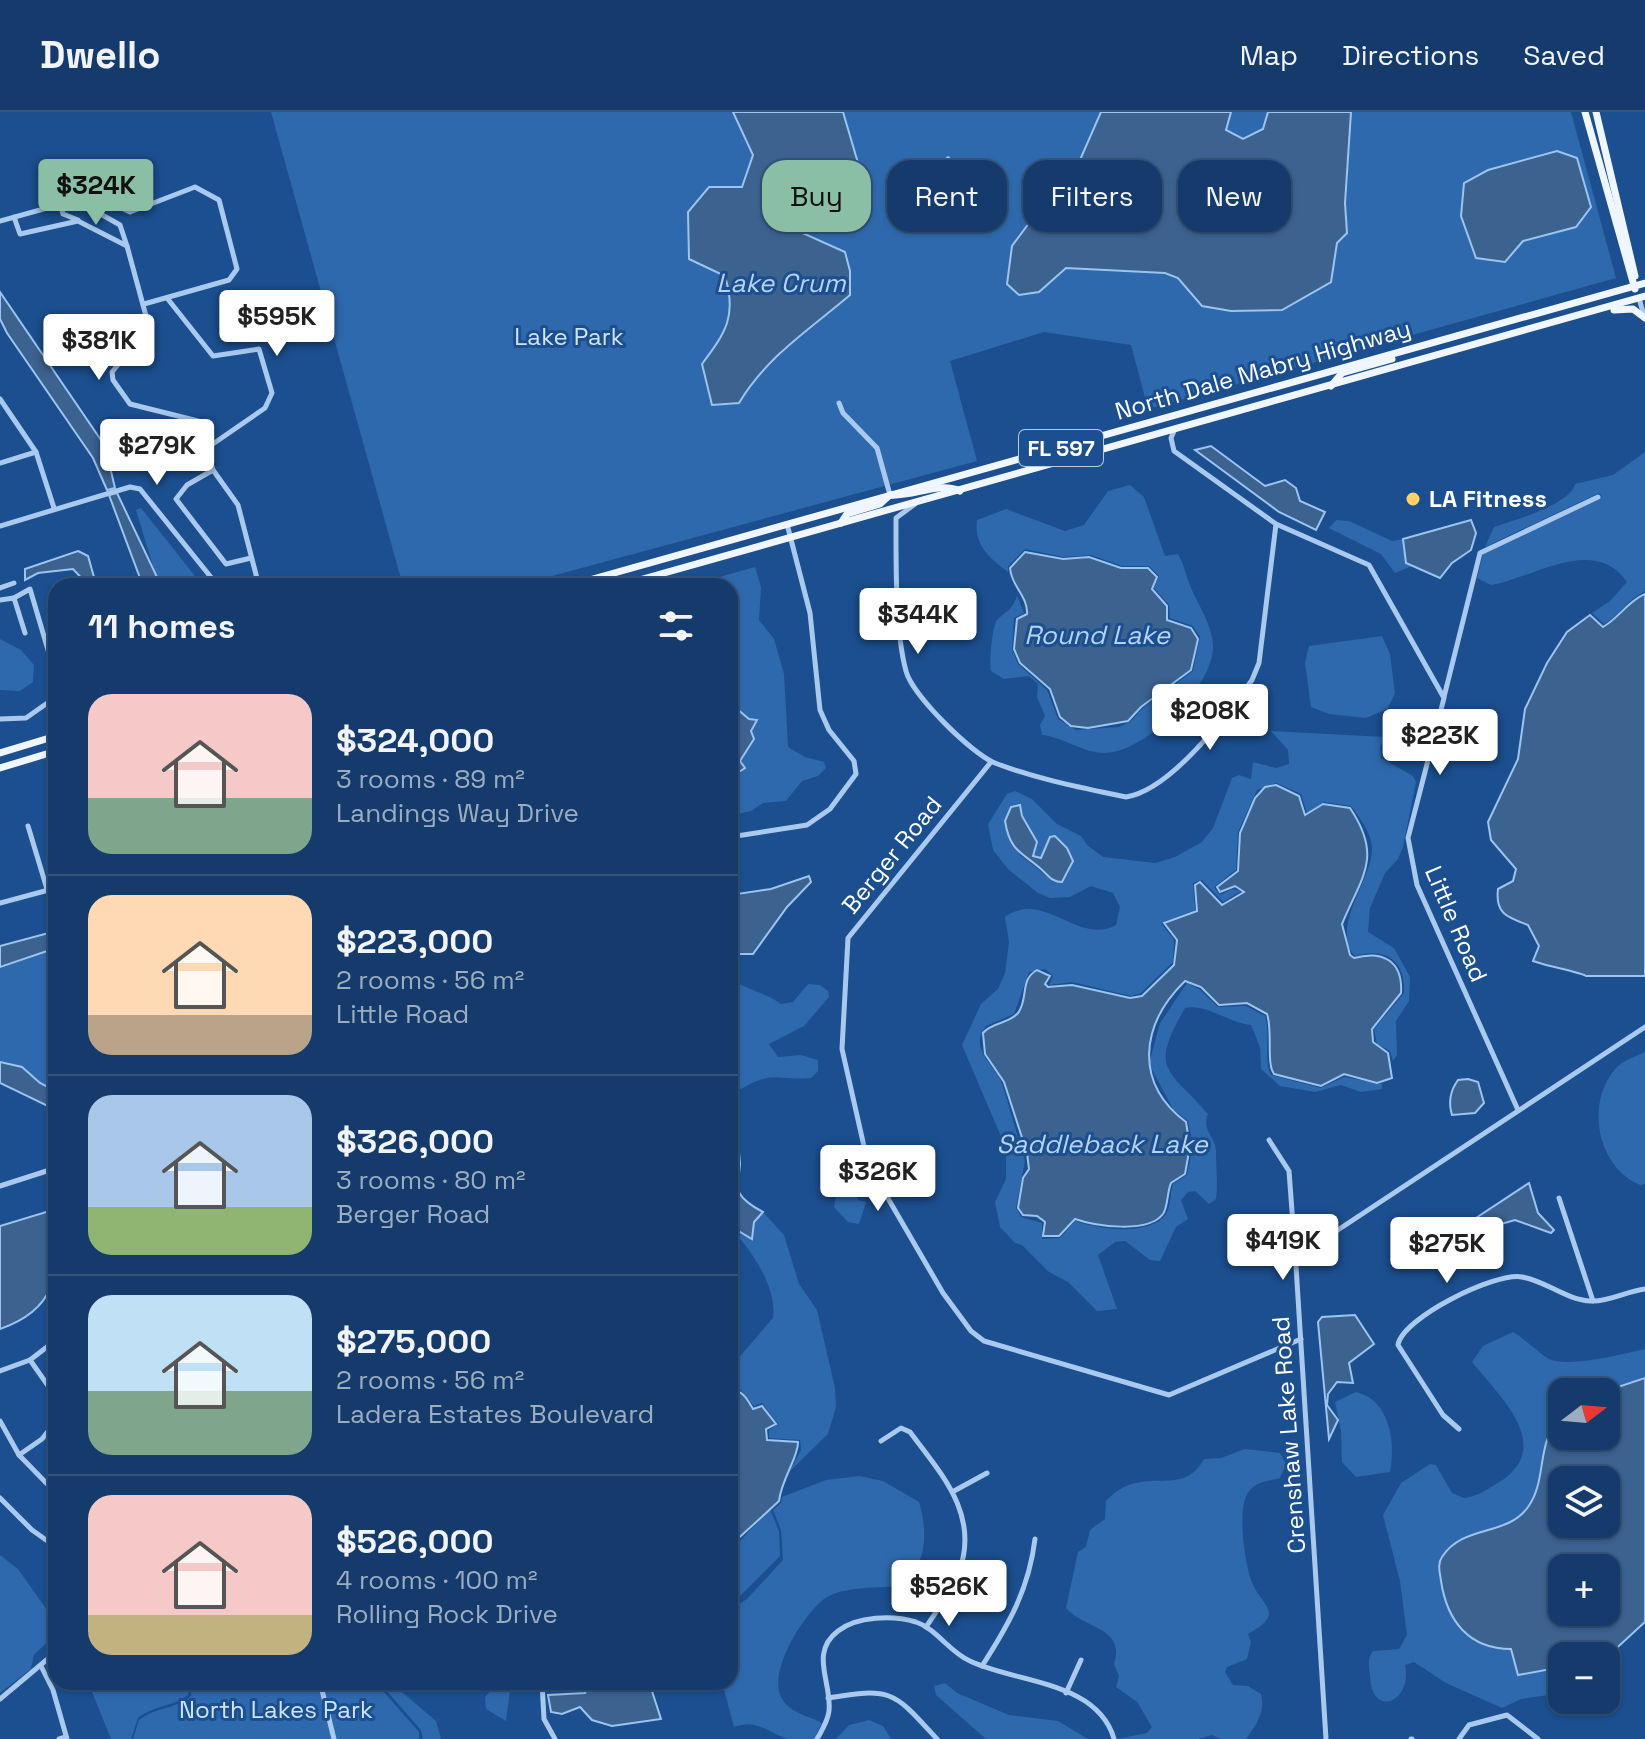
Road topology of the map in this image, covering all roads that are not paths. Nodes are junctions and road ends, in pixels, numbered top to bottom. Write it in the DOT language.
graph roads {
  1 [pos="1585,112"];
  2 [pos="1596,112"];
  3 [pos="75,199"];
  4 [pos="60,203"];
  5 [pos="14,217"];
  6 [pos="0,221"];
  7 [pos="78,221"];
  8 [pos="127,246"];
  9 [pos="1630,262"];
  10 [pos="1645,274"];
  11 [pos="1639,285"];
  12 [pos="1613,292"];
  13 [pos="1642,297"];
  14 [pos="167,298"];
  15 [pos="144,304"];
  16 [pos="1645,319"];
  17 [pos="1418,347"];
  18 [pos="1312,377"];
  19 [pos="1335,385"];
  20 [pos="0,399"];
  21 [pos="839,403"];
  22 [pos="1174,431"];
  23 [pos="207,448"];
  24 [pos="36,452"];
  25 [pos="0,463"];
  26 [pos="213,470"];
  27 [pos="960,491"];
  28 [pos="890,495"];
  29 [pos="1598,497"];
  30 [pos="915,504"];
  31 [pos="54,508"];
  32 [pos="841,523"];
  33 [pos="787,524"];
  34 [pos="1276,524"];
  35 [pos="0,526"];
  36 [pos="790,537"];
  37 [pos="251,558"];
  38 [pos="212,578"];
  39 [pos="257,578"];
  40 [pos="596,578"];
  41 [pos="646,578"];
  42 [pos="14,583"];
  43 [pos="0,588"];
  44 [pos="14,598"];
  45 [pos="0,600"];
  46 [pos="25,633"];
  47 [pos="48,650"];
  48 [pos="1444,698"];
  49 [pos="48,703"];
  50 [pos="0,719"];
  51 [pos="48,738"];
  52 [pos="0,753"];
  53 [pos="48,753"];
  54 [pos="991,762"];
  55 [pos="0,768"];
  56 [pos="28,826"];
  57 [pos="738,836"];
  58 [pos="47,889"];
  59 [pos="0,903"];
  60 [pos="1645,1027"];
  61 [pos="1518,1110"];
  62 [pos="1269,1140"];
  63 [pos="48,1171"];
  64 [pos="0,1186"];
  65 [pos="1559,1198"];
  66 [pos="1296,1266"];
  67 [pos="1645,1289"];
  68 [pos="1593,1301"];
  69 [pos="1301,1339"];
  70 [pos="48,1346"];
  71 [pos="30,1360"];
  72 [pos="0,1371"];
  73 [pos="48,1386"];
  74 [pos="0,1421"];
  75 [pos="1459,1429"];
  76 [pos="48,1431"];
  77 [pos="881,1441"];
  78 [pos="19,1455"];
  79 [pos="987,1473"];
  80 [pos="48,1485"];
  81 [pos="954,1491"];
  82 [pos="0,1498"];
  83 [pos="1035,1539"];
  84 [pos="48,1541"];
  85 [pos="926,1627"];
  86 [pos="48,1659"];
  87 [pos="1081,1660"];
  88 [pos="41,1666"];
  89 [pos="982,1666"];
  90 [pos="48,1680"];
  91 [pos="53,1690"];
  92 [pos="322,1690"];
  93 [pos="542,1690"];
  94 [pos="1066,1693"];
  95 [pos="828,1698"];
  96 [pos="0,1699"];
  97 [pos="67,1738"];
  98 [pos="59,1739"];
  99 [pos="334,1739"];
  100 [pos="555,1739"];
  101 [pos="817,1739"];
  102 [pos="937,1739"];
  103 [pos="1114,1739"];
  104 [pos="1326,1739"];
  105 [pos="1459,1739"];
  106 [pos="1538,1739"];
  1 -- 9 [label="main road"];
  2 -- 9 [label="main road"];
  3 -- 4 [label="street"];
  3 -- 8 [label="street"];
  3 -- 14 [label="street"];
  4 -- 5 [label="street"];
  4 -- 7 [label="street"];
  5 -- 6 [label="street"];
  5 -- 7 [label="street"];
  7 -- 8 [label="street"];
  8 -- 15 [label="street"];
  9 -- 10 [label="main road"];
  9 -- 11 [label="main road"];
  9 -- 12 [label="main road"];
  11 -- 12 [label="main road, North Dale Mabry Highway / FL 597"];
  11 -- 13 [label="main road"];
  12 -- 17 [label="main road, North Dale Mabry Highway / FL 597"];
  13 -- 16 [label="street"];
  13 -- 19 [label="main road, North Dale Mabry Highway / FL 597"];
  14 -- 15 [label="street"];
  14 -- 23 [label="street"];
  15 -- 23 [label="street"];
  16 -- 19 [label="main road"];
  17 -- 18 [label="main road, North Dale Mabry Highway / FL 597"];
  17 -- 19 [label="main road"];
  18 -- 19 [label="main road"];
  18 -- 28 [label="main road, North Dale Mabry Highway / FL 597"];
  19 -- 22 [label="main road, North Dale Mabry Highway / FL 597"];
  20 -- 24 [label="street"];
  21 -- 28 [label="street"];
  22 -- 27 [label="main road, North Dale Mabry Highway / FL 597"];
  22 -- 34 [label="street"];
  23 -- 26 [label="street"];
  24 -- 25 [label="street"];
  24 -- 31 [label="street"];
  26 -- 37 [label="street"];
  26 -- 37 [label="street"];
  27 -- 28 [label="main road"];
  27 -- 30 [label="main road, North Dale Mabry Highway / FL 597"];
  28 -- 32 [label="main road"];
  28 -- 33 [label="main road, North Dale Mabry Highway / FL 597"];
  29 -- 48 [label="street, Little Road"];
  30 -- 32 [label="main road, North Dale Mabry Highway / FL 597"];
  30 -- 54 [label="street"];
  31 -- 35 [label="street"];
  31 -- 38 [label="street"];
  32 -- 36 [label="main road, North Dale Mabry Highway / FL 597"];
  33 -- 36 [label="street"];
  33 -- 40 [label="main road, North Dale Mabry Highway / FL 597"];
  34 -- 48 [label="street"];
  34 -- 54 [label="street"];
  36 -- 41 [label="main road, North Dale Mabry Highway / FL 597"];
  36 -- 57 [label="street"];
  37 -- 39 [label="street"];
  42 -- 43 [label="street"];
  44 -- 45 [label="street"];
  44 -- 46 [label="street"];
  44 -- 47 [label="street"];
  48 -- 61 [label="street, Little Road"];
  49 -- 50 [label="street"];
  51 -- 52 [label="main road"];
  53 -- 55 [label="main road"];
  54 -- 69 [label="street, Berger Road"];
  56 -- 58 [label="street"];
  58 -- 59 [label="street"];
  60 -- 61 [label="street"];
  61 -- 66 [label="street"];
  62 -- 66 [label="street, Crenshaw Lake Road"];
  63 -- 64 [label="street"];
  65 -- 68 [label="street"];
  66 -- 69 [label="street, Crenshaw Lake Road"];
  67 -- 68 [label="street"];
  68 -- 75 [label="street"];
  69 -- 104 [label="street, Crenshaw Lake Road"];
  70 -- 71 [label="street"];
  71 -- 72 [label="street"];
  71 -- 73 [label="street"];
  74 -- 78 [label="street"];
  76 -- 78 [label="street"];
  77 -- 81 [label="street"];
  78 -- 80 [label="street"];
  79 -- 81 [label="street"];
  81 -- 85 [label="street"];
  82 -- 84 [label="street"];
  83 -- 89 [label="street"];
  85 -- 89 [label="street"];
  85 -- 95 [label="street"];
  86 -- 88 [label="street"];
  87 -- 94 [label="street"];
  88 -- 90 [label="street"];
  88 -- 96 [label="street"];
  89 -- 94 [label="street"];
  91 -- 97 [label="street"];
  92 -- 99 [label="street"];
  93 -- 100 [label="street"];
  94 -- 103 [label="street"];
  95 -- 101 [label="street"];
  95 -- 102 [label="street"];
  97 -- 98 [label="street"];
  105 -- 106 [label="street"];
}
